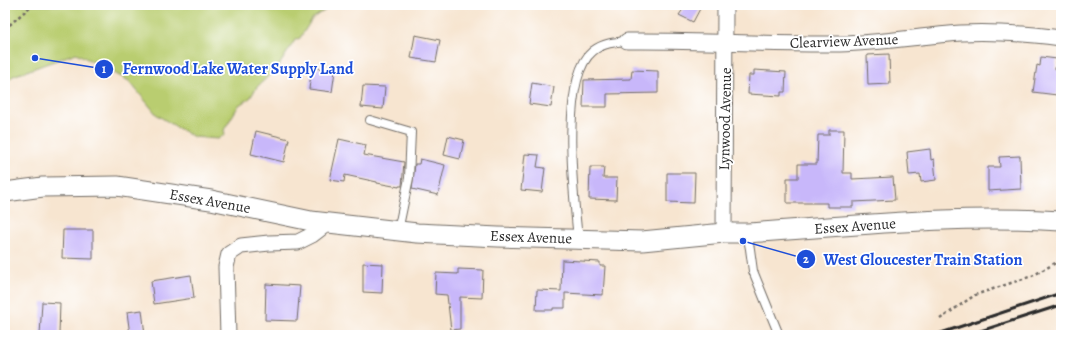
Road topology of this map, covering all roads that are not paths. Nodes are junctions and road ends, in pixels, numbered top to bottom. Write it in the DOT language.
graph roads {
  1 [pos="724,5"];
  2 [pos="1061,38"];
  3 [pos="627,41"];
  4 [pos="725,43"];
  5 [pos="370,120"];
  6 [pos="5,192"];
  7 [pos="1061,221"];
  8 [pos="329,222"];
  9 [pos="398,231"];
  10 [pos="724,233"];
  11 [pos="747,233"];
  12 [pos="578,239"];
  13 [pos="228,335"];
  14 [pos="779,335"];
  1 -- 4 [label="street, Lynwood Avenue"];
  2 -- 4 [label="street, Clearview Avenue"];
  3 -- 4 [label="street, Clearview Avenue"];
  3 -- 12 [label="lane"];
  4 -- 10 [label="street, Lynwood Avenue"];
  5 -- 9 [label="lane"];
  6 -- 8 [label="street, Essex Avenue"];
  7 -- 11 [label="street, Essex Avenue"];
  8 -- 9 [label="street, Essex Avenue"];
  8 -- 13 [label="street"];
  9 -- 12 [label="street, Essex Avenue"];
  10 -- 11 [label="street, Essex Avenue"];
  10 -- 12 [label="street, Essex Avenue"];
  11 -- 14 [label="lane"];
}
